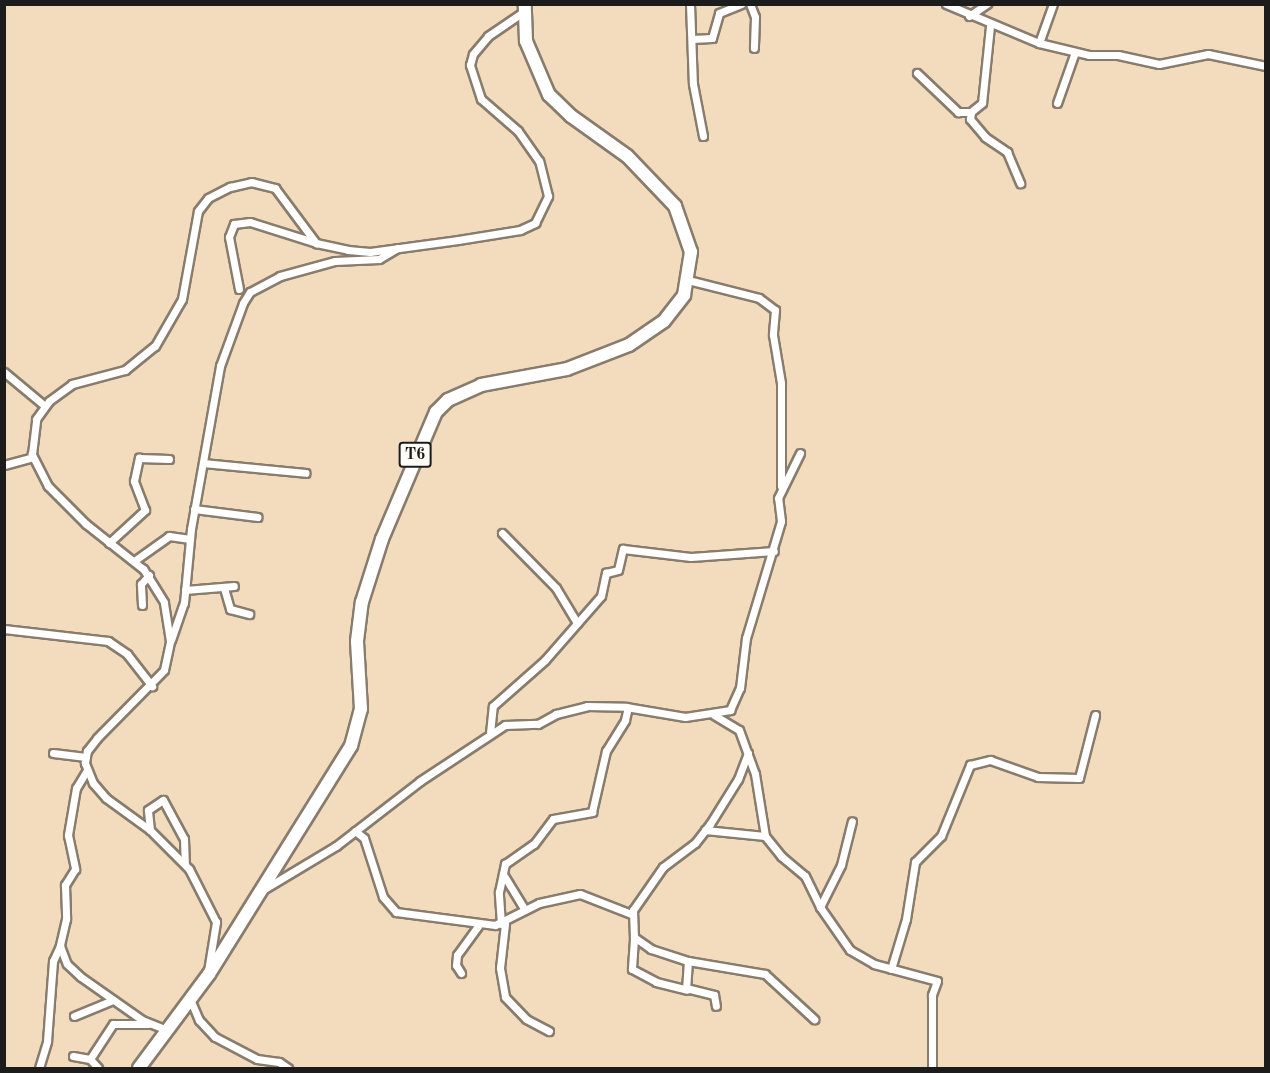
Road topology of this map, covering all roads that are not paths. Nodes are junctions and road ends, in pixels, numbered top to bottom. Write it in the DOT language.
graph roads {
  1 [pos="690,4"];
  2 [pos="741,4"];
  3 [pos="750,4"];
  4 [pos="946,4"];
  5 [pos="987,4"];
  6 [pos="1053,4"];
  7 [pos="524,8"];
  8 [pos="969,16"];
  9 [pos="990,26"];
  10 [pos="692,39"];
  11 [pos="1039,43"];
  12 [pos="754,48"];
  13 [pos="1075,52"];
  14 [pos="1266,66"];
  15 [pos="917,73"];
  16 [pos="1057,103"];
  17 [pos="971,112"];
  18 [pos="703,136"];
  19 [pos="1020,183"];
  20 [pos="316,243"];
  21 [pos="397,248"];
  22 [pos="688,280"];
  23 [pos="239,289"];
  24 [pos="4,372"];
  25 [pos="45,406"];
  26 [pos="800,453"];
  27 [pos="33,457"];
  28 [pos="169,459"];
  29 [pos="203,463"];
  30 [pos="4,465"];
  31 [pos="306,473"];
  32 [pos="781,488"];
  33 [pos="194,509"];
  34 [pos="257,516"];
  35 [pos="502,533"];
  36 [pos="190,539"];
  37 [pos="109,543"];
  38 [pos="774,550"];
  39 [pos="134,561"];
  40 [pos="149,575"];
  41 [pos="234,586"];
  42 [pos="224,588"];
  43 [pos="185,590"];
  44 [pos="142,605"];
  45 [pos="249,614"];
  46 [pos="577,622"];
  47 [pos="4,629"];
  48 [pos="170,641"];
  49 [pos="153,686"];
  50 [pos="628,707"];
  51 [pos="714,715"];
  52 [pos="1095,715"];
  53 [pos="490,733"];
  54 [pos="53,753"];
  55 [pos="748,753"];
  56 [pos="86,757"];
  57 [pos="87,770"];
  58 [pos="852,821"];
  59 [pos="150,830"];
  60 [pos="705,830"];
  61 [pos="355,831"];
  62 [pos="765,836"];
  63 [pos="185,863"];
  64 [pos="503,874"];
  65 [pos="262,891"];
  66 [pos="820,907"];
  67 [pos="525,910"];
  68 [pos="631,914"];
  69 [pos="503,924"];
  70 [pos="478,926"];
  71 [pos="634,937"];
  72 [pos="60,946"];
  73 [pos="688,961"];
  74 [pos="891,969"];
  75 [pos="461,973"];
  76 [pos="209,974"];
  77 [pos="687,990"];
  78 [pos="190,999"];
  79 [pos="113,1000"];
  80 [pos="716,1006"];
  81 [pos="74,1016"];
  82 [pos="814,1019"];
  83 [pos="150,1024"];
  84 [pos="167,1030"];
  85 [pos="549,1031"];
  86 [pos="73,1056"];
  87 [pos="90,1059"];
  88 [pos="39,1068"];
  89 [pos="98,1068"];
  90 [pos="139,1068"];
  91 [pos="288,1068"];
  92 [pos="932,1068"];
  1 -- 10 [label="street"];
  2 -- 10 [label="street"];
  3 -- 12 [label="street"];
  4 -- 8 [label="street"];
  5 -- 8 [label="street"];
  6 -- 11 [label="street"];
  7 -- 21 [label="street"];
  7 -- 22 [label="highway, T6"];
  8 -- 9 [label="street"];
  9 -- 11 [label="street"];
  9 -- 17 [label="street"];
  10 -- 18 [label="street"];
  11 -- 13 [label="street"];
  13 -- 14 [label="street"];
  13 -- 16 [label="street"];
  15 -- 17 [label="street"];
  17 -- 19 [label="street"];
  20 -- 21 [label="street"];
  20 -- 23 [label="street"];
  20 -- 25 [label="street"];
  21 -- 29 [label="street"];
  22 -- 32 [label="street"];
  22 -- 65 [label="highway, T6"];
  24 -- 25 [label="street"];
  25 -- 27 [label="street"];
  26 -- 32 [label="street"];
  27 -- 30 [label="street"];
  27 -- 37 [label="street"];
  28 -- 37 [label="street"];
  29 -- 31 [label="street"];
  29 -- 33 [label="street"];
  32 -- 38 [label="street"];
  33 -- 34 [label="street"];
  33 -- 36 [label="street"];
  35 -- 46 [label="street"];
  36 -- 39 [label="street"];
  36 -- 43 [label="street"];
  37 -- 39 [label="street"];
  38 -- 46 [label="street"];
  38 -- 51 [label="street"];
  39 -- 40 [label="street"];
  40 -- 44 [label="street"];
  40 -- 48 [label="street"];
  41 -- 42 [label="street"];
  42 -- 43 [label="street"];
  42 -- 45 [label="street"];
  43 -- 48 [label="street"];
  46 -- 53 [label="street"];
  47 -- 49 [label="street"];
  48 -- 49 [label="street"];
  49 -- 56 [label="street"];
  50 -- 51 [label="street"];
  50 -- 53 [label="street"];
  50 -- 64 [label="street"];
  51 -- 55 [label="street"];
  52 -- 74 [label="street"];
  53 -- 61 [label="street"];
  54 -- 56 [label="street"];
  55 -- 60 [label="street"];
  55 -- 62 [label="street"];
  56 -- 57 [label="street"];
  57 -- 59 [label="street"];
  57 -- 72 [label="street"];
  58 -- 66 [label="street"];
  59 -- 63 [label="street"];
  59 -- 63 [label="street"];
  60 -- 62 [label="street"];
  60 -- 68 [label="street"];
  61 -- 65 [label="street"];
  61 -- 70 [label="street"];
  62 -- 66 [label="street"];
  63 -- 76 [label="street"];
  64 -- 67 [label="street"];
  64 -- 69 [label="street"];
  65 -- 76 [label="highway, T6"];
  66 -- 74 [label="street"];
  67 -- 68 [label="street"];
  67 -- 69 [label="street"];
  68 -- 71 [label="street"];
  69 -- 70 [label="street"];
  69 -- 85 [label="street"];
  70 -- 75 [label="street"];
  71 -- 73 [label="street"];
  71 -- 77 [label="street"];
  72 -- 79 [label="street"];
  72 -- 88 [label="street"];
  73 -- 77 [label="street"];
  73 -- 82 [label="street"];
  74 -- 92 [label="street"];
  76 -- 78 [label="highway, T6"];
  77 -- 80 [label="street"];
  78 -- 84 [label="highway, T6"];
  78 -- 91 [label="street"];
  79 -- 81 [label="street"];
  79 -- 83 [label="street"];
  83 -- 84 [label="street"];
  83 -- 87 [label="street"];
  84 -- 90 [label="highway, T6"];
  86 -- 87 [label="street"];
  87 -- 89 [label="street"];
}
